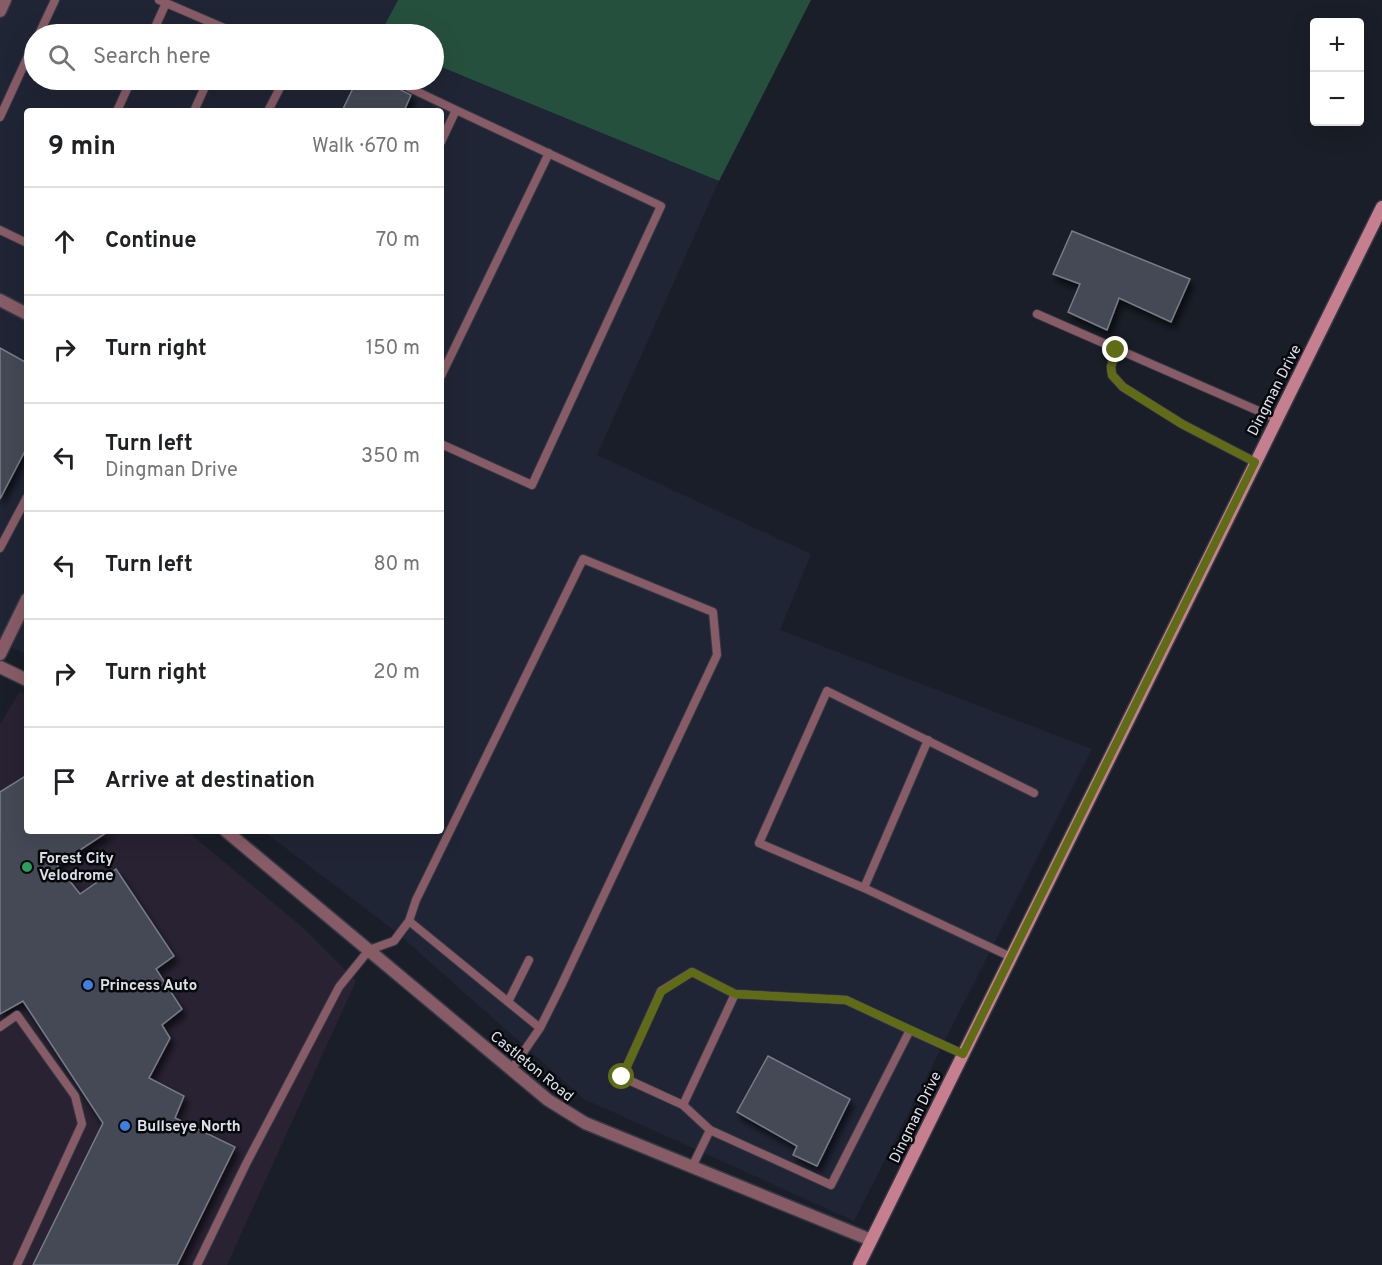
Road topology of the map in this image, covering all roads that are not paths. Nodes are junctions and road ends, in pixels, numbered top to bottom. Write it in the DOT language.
graph roads {
  1 [pos="5,0"];
  2 [pos="55,0"];
  3 [pos="163,2"];
  4 [pos="0,11"];
  5 [pos="44,24"];
  6 [pos="155,24"];
  7 [pos="215,24"];
  8 [pos="24,65"];
  9 [pos="126,90"];
  10 [pos="203,90"];
  11 [pos="279,90"];
  12 [pos="414,90"];
  13 [pos="118,108"];
  14 [pos="195,108"];
  15 [pos="270,108"];
  16 [pos="456,110"];
  17 [pos="0,117"];
  18 [pos="444,136"];
  19 [pos="549,153"];
  20 [pos="1382,207"];
  21 [pos="0,230"];
  22 [pos="24,242"];
  23 [pos="0,300"];
  24 [pos="24,312"];
  25 [pos="1037,314"];
  26 [pos="1116,350"];
  27 [pos="444,370"];
  28 [pos="1277,419"];
  29 [pos="444,445"];
  30 [pos="1255,462"];
  31 [pos="24,503"];
  32 [pos="0,548"];
  33 [pos="24,605"];
  34 [pos="0,654"];
  35 [pos="0,667"];
  36 [pos="24,679"];
  37 [pos="928,740"];
  38 [pos="1035,793"];
  39 [pos="230,834"];
  40 [pos="864,888"];
  41 [pos="409,921"];
  42 [pos="369,950"];
  43 [pos="1011,957"];
  44 [pos="529,960"];
  45 [pos="735,994"];
  46 [pos="508,1002"];
  47 [pos="0,1027"];
  48 [pos="540,1028"];
  49 [pos="910,1030"];
  50 [pos="963,1054"];
  51 [pos="511,1070"];
  52 [pos="683,1105"];
  53 [pos="710,1130"];
  54 [pos="692,1167"];
  55 [pos="871,1240"];
  56 [pos="17,1265"];
  57 [pos="197,1265"];
  58 [pos="859,1265"];
  1 -- 4 [label="street"];
  2 -- 5 [label="lane"];
  3 -- 6 [label="lane"];
  3 -- 7 [label="lane"];
  8 -- 17 [label="lane"];
  9 -- 13 [label="lane"];
  10 -- 14 [label="lane"];
  11 -- 15 [label="lane"];
  12 -- 16 [label="lane"];
  16 -- 18 [label="lane"];
  16 -- 19 [label="lane"];
  19 -- 27 [label="lane"];
  19 -- 29 [label="lane"];
  20 -- 28 [label="main road, Dingman Drive"];
  21 -- 22 [label="lane"];
  23 -- 24 [label="street"];
  25 -- 26 [label="lane"];
  26 -- 28 [label="lane"];
  26 -- 30 [label="lane"];
  28 -- 30 [label="main road, Dingman Drive"];
  30 -- 43 [label="main road, Dingman Drive"];
  31 -- 32 [label="lane"];
  33 -- 34 [label="street"];
  35 -- 36 [label="street"];
  37 -- 38 [label="lane"];
  37 -- 40 [label="lane"];
  37 -- 40 [label="lane"];
  39 -- 42 [label="street, Castleton Road"];
  40 -- 43 [label="lane"];
  41 -- 42 [label="lane"];
  41 -- 46 [label="lane"];
  41 -- 48 [label="lane"];
  42 -- 51 [label="street, Castleton Road"];
  42 -- 57 [label="lane"];
  43 -- 50 [label="main road, Dingman Drive"];
  44 -- 46 [label="lane"];
  45 -- 49 [label="lane"];
  45 -- 52 [label="lane"];
  45 -- 52 [label="lane"];
  46 -- 48 [label="lane"];
  47 -- 56 [label="lane"];
  48 -- 51 [label="lane"];
  49 -- 50 [label="lane"];
  49 -- 53 [label="lane"];
  50 -- 55 [label="main road, Dingman Drive"];
  51 -- 54 [label="street, Castleton Road"];
  52 -- 53 [label="lane"];
  53 -- 54 [label="lane"];
  54 -- 55 [label="street, Castleton Road"];
  55 -- 58 [label="main road, Dingman Drive"];
}
